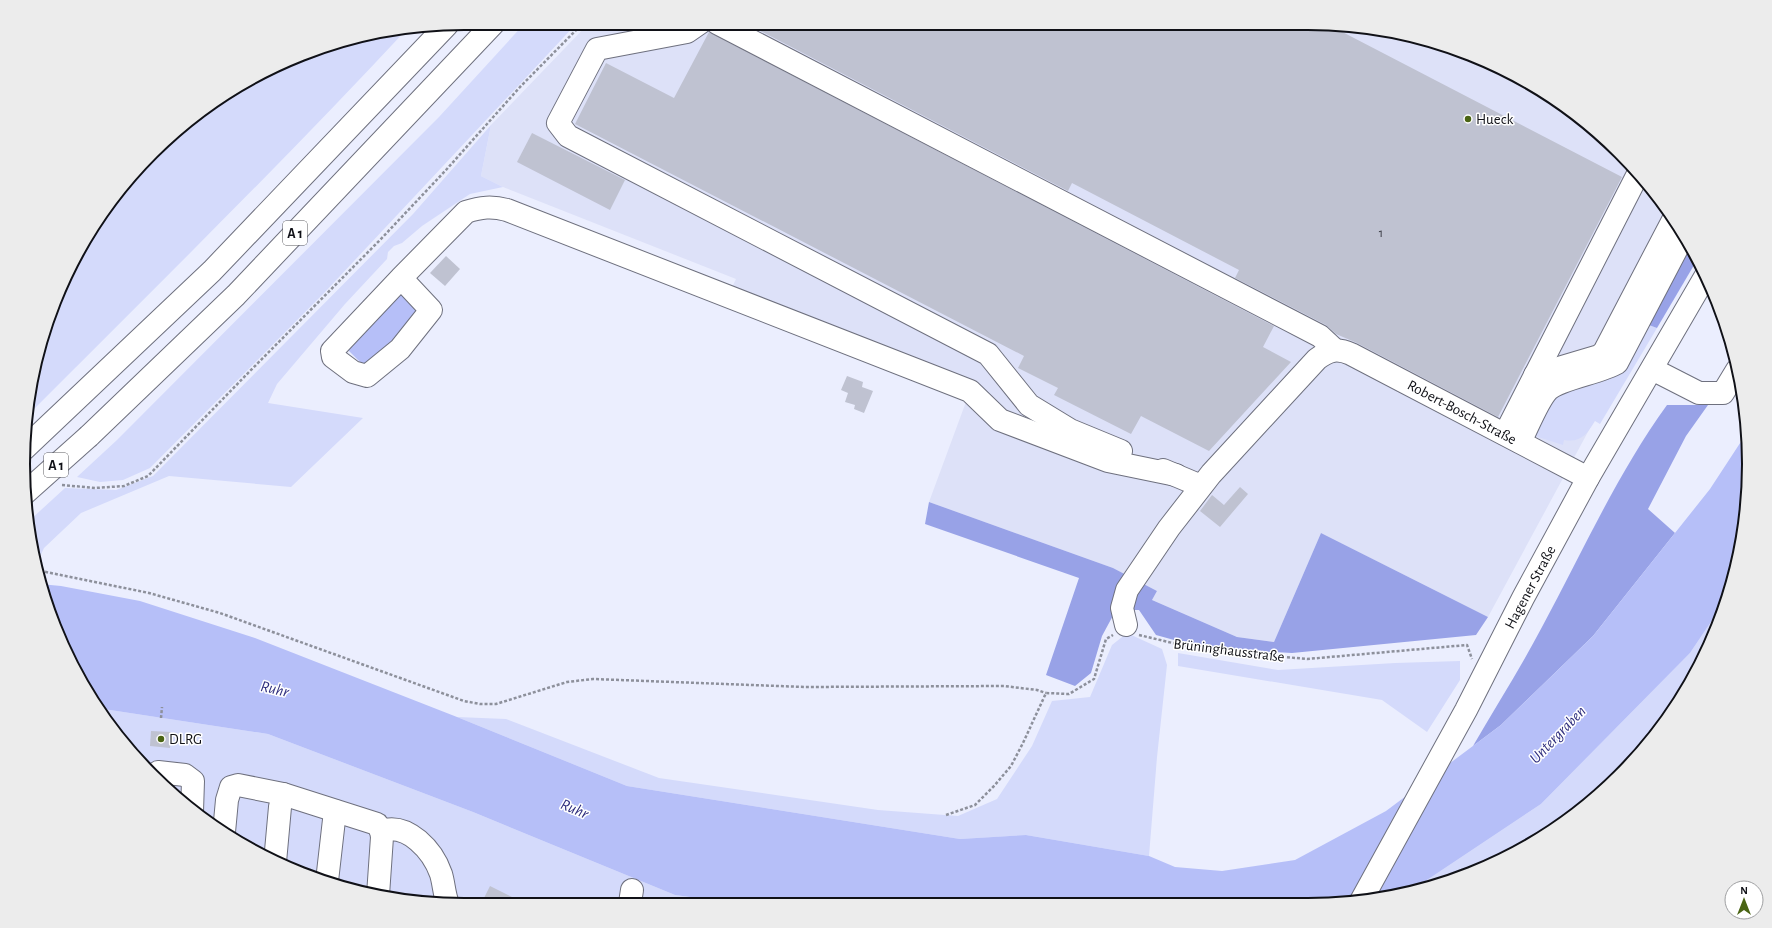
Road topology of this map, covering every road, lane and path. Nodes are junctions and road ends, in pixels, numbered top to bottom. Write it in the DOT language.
graph roads {
  1 [pos="487,30"];
  2 [pos="576,30"];
  3 [pos="690,30"];
  4 [pos="730,30"];
  5 [pos="441,31"];
  6 [pos="1635,179"];
  7 [pos="1670,225"];
  8 [pos="1681,242"];
  9 [pos="401,278"];
  10 [pos="1702,282"];
  11 [pos="1335,350"];
  12 [pos="1652,369"];
  13 [pos="1535,374"];
  14 [pos="1733,376"];
  15 [pos="1512,438"];
  16 [pos="31,444"];
  17 [pos="1176,475"];
  18 [pos="1588,478"];
  19 [pos="56,484"];
  20 [pos="1201,486"];
  21 [pos="31,488"];
  22 [pos="44,572"];
  23 [pos="1126,625"];
  24 [pos="1487,669"];
  25 [pos="1046,693"];
  26 [pos="162,706"];
  27 [pos="161,718"];
  28 [pos="158,772"];
  29 [pos="283,794"];
  30 [pos="192,802"];
  31 [pos="335,811"];
  32 [pos="946,815"];
  33 [pos="225,826"];
  34 [pos="381,831"];
  35 [pos="276,855"];
  36 [pos="328,876"];
  37 [pos="378,890"];
  38 [pos="1365,894"];
  39 [pos="446,897"];
  1 -- 21 [label="main road, A 1, bridge"];
  2 -- 19 [label="path"];
  3 -- 17 [label="main road"];
  4 -- 11 [label="main road"];
  5 -- 16 [label="main road, A 1"];
  6 -- 13 [label="main road"];
  7 -- 13 [label="main road"];
  8 -- 15 [label="main road"];
  9 -- 9 [label="main road"];
  9 -- 17 [label="main road"];
  10 -- 12 [label="main road, Hagener Straße"];
  11 -- 15 [label="main road, Robert-Bosch-Straße"];
  11 -- 20 [label="main road"];
  12 -- 14 [label="main road"];
  12 -- 18 [label="main road, Hagener Straße"];
  13 -- 15 [label="main road"];
  15 -- 18 [label="main road, Robert-Bosch-Straße"];
  17 -- 20 [label="main road"];
  18 -- 24 [label="main road, Hagener Straße"];
  20 -- 23 [label="main road"];
  22 -- 25 [label="path"];
  23 -- 24 [label="path, Brüninghausstraße"];
  23 -- 25 [label="path"];
  24 -- 38 [label="main road, Hagener Straße"];
  25 -- 32 [label="path"];
  26 -- 27 [label="path"];
  28 -- 30 [label="main road"];
  29 -- 31 [label="main road"];
  29 -- 33 [label="main road"];
  29 -- 35 [label="main road"];
  31 -- 34 [label="main road"];
  31 -- 36 [label="main road"];
  34 -- 37 [label="main road"];
  34 -- 39 [label="main road"];
}
